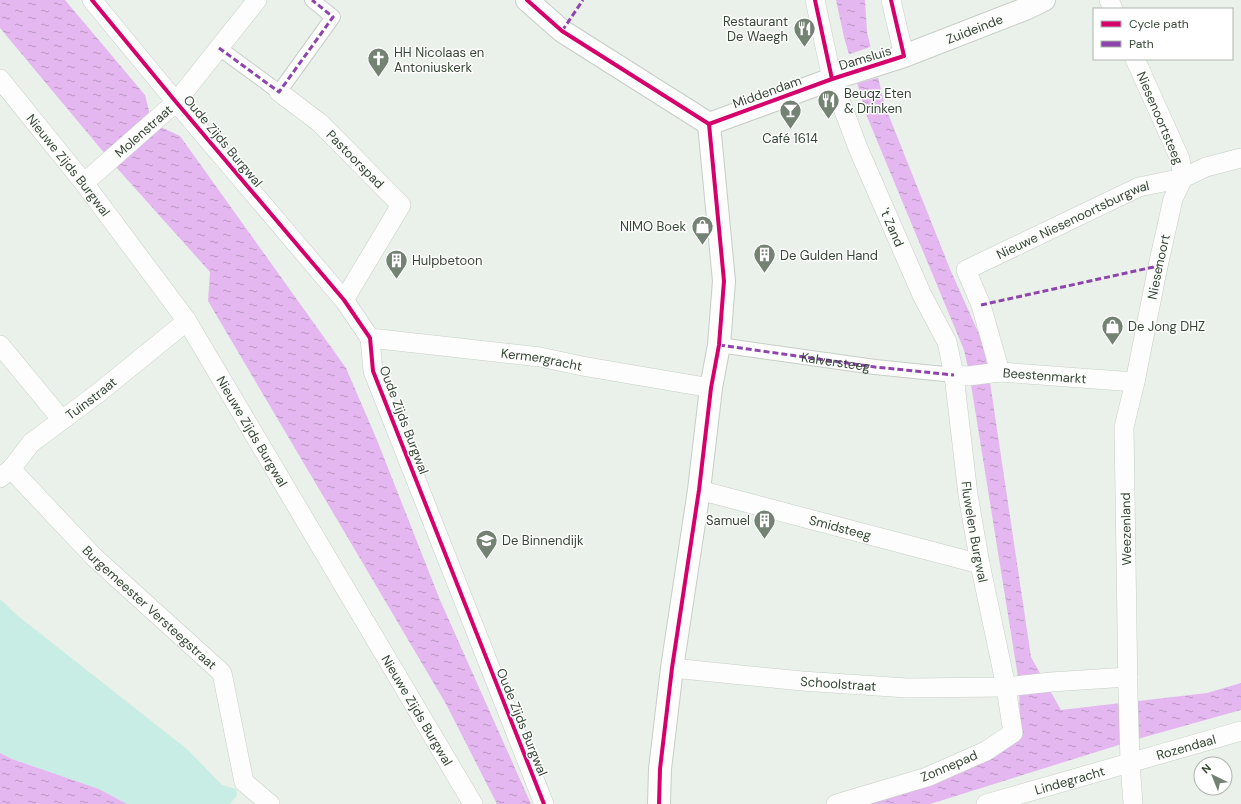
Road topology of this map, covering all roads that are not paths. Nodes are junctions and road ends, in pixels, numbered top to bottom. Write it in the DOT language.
graph roads {
  1 [pos="92,0"];
  2 [pos="257,0"];
  3 [pos="312,0"];
  4 [pos="527,0"];
  5 [pos="815,0"];
  6 [pos="891,0"];
  7 [pos="1030,3"];
  8 [pos="220,48"];
  9 [pos="904,56"];
  10 [pos="1135,60"];
  11 [pos="841,76"];
  12 [pos="0,79"];
  13 [pos="279,92"];
  14 [pos="170,108"];
  15 [pos="709,124"];
  16 [pos="1241,158"];
  17 [pos="90,178"];
  18 [pos="1183,178"];
  19 [pos="344,300"];
  20 [pos="187,321"];
  21 [pos="370,338"];
  22 [pos="0,344"];
  23 [pos="718,345"];
  24 [pos="995,373"];
  25 [pos="961,375"];
  26 [pos="1136,382"];
  27 [pos="711,388"];
  28 [pos="62,420"];
  29 [pos="6,474"];
  30 [pos="699,490"];
  31 [pos="980,564"];
  32 [pos="672,668"];
  33 [pos="1128,685"];
  34 [pos="1010,687"];
  35 [pos="1241,731"];
  36 [pos="1130,762"];
  37 [pos="270,804"];
  38 [pos="473,804"];
  39 [pos="544,804"];
  40 [pos="659,804"];
  41 [pos="836,804"];
  42 [pos="986,804"];
  43 [pos="1133,804"];
  1 -- 14 [label="street, Oude Zijds Burgwal"];
  2 -- 8 [label="street, Molenstraat"];
  3 -- 13 [label="street"];
  4 -- 15 [label="street"];
  5 -- 11 [label="street, 't Zand"];
  6 -- 9 [label="street"];
  7 -- 9 [label="street, Zuideinde"];
  8 -- 13 [label="street, Pastoorspad"];
  8 -- 14 [label="street, Molenstraat"];
  9 -- 11 [label="street, Damsluis"];
  10 -- 18 [label="street, Niesenoortsteeg"];
  11 -- 15 [label="street, Middendam"];
  11 -- 25 [label="street, 't Zand"];
  12 -- 17 [label="street, Nieuwe Zijds Burgwal"];
  13 -- 19 [label="street, Pastoorspad"];
  14 -- 17 [label="street, Molenstraat"];
  14 -- 19 [label="street, Oude Zijds Burgwal"];
  15 -- 23 [label="street"];
  16 -- 18 [label="street"];
  17 -- 20 [label="street, Nieuwe Zijds Burgwal"];
  18 -- 24 [label="street, Nieuwe Niesenoortsburgwal"];
  18 -- 26 [label="street, Niesenoort"];
  19 -- 21 [label="street, Oude Zijds Burgwal"];
  20 -- 28 [label="street, Tuinstraat"];
  20 -- 38 [label="street, Nieuwe Zijds Burgwal"];
  21 -- 27 [label="street, Kermergracht"];
  21 -- 39 [label="street, Oude Zijds Burgwal"];
  22 -- 28 [label="street"];
  23 -- 25 [label="street, Kalversteeg"];
  23 -- 27 [label="street"];
  24 -- 25 [label="street, Beestenmarkt"];
  24 -- 26 [label="street, Beestenmarkt"];
  25 -- 31 [label="street, Fluwelen Burgwal"];
  26 -- 33 [label="street, Weezenland"];
  27 -- 30 [label="street"];
  28 -- 29 [label="street, Tuinstraat"];
  29 -- 37 [label="street, Burgemeester Versteegstraat"];
  30 -- 31 [label="street, Smidsteeg"];
  30 -- 32 [label="street"];
  31 -- 34 [label="street, Fluwelen Burgwal"];
  32 -- 34 [label="street, Schoolstraat"];
  32 -- 40 [label="street"];
  33 -- 34 [label="street"];
  33 -- 36 [label="street, Weezenland"];
  34 -- 41 [label="street, Zonnepad"];
  35 -- 36 [label="street, Rozendaal"];
  36 -- 42 [label="street, Lindegracht"];
  36 -- 43 [label="street, Weezenland"];
}
